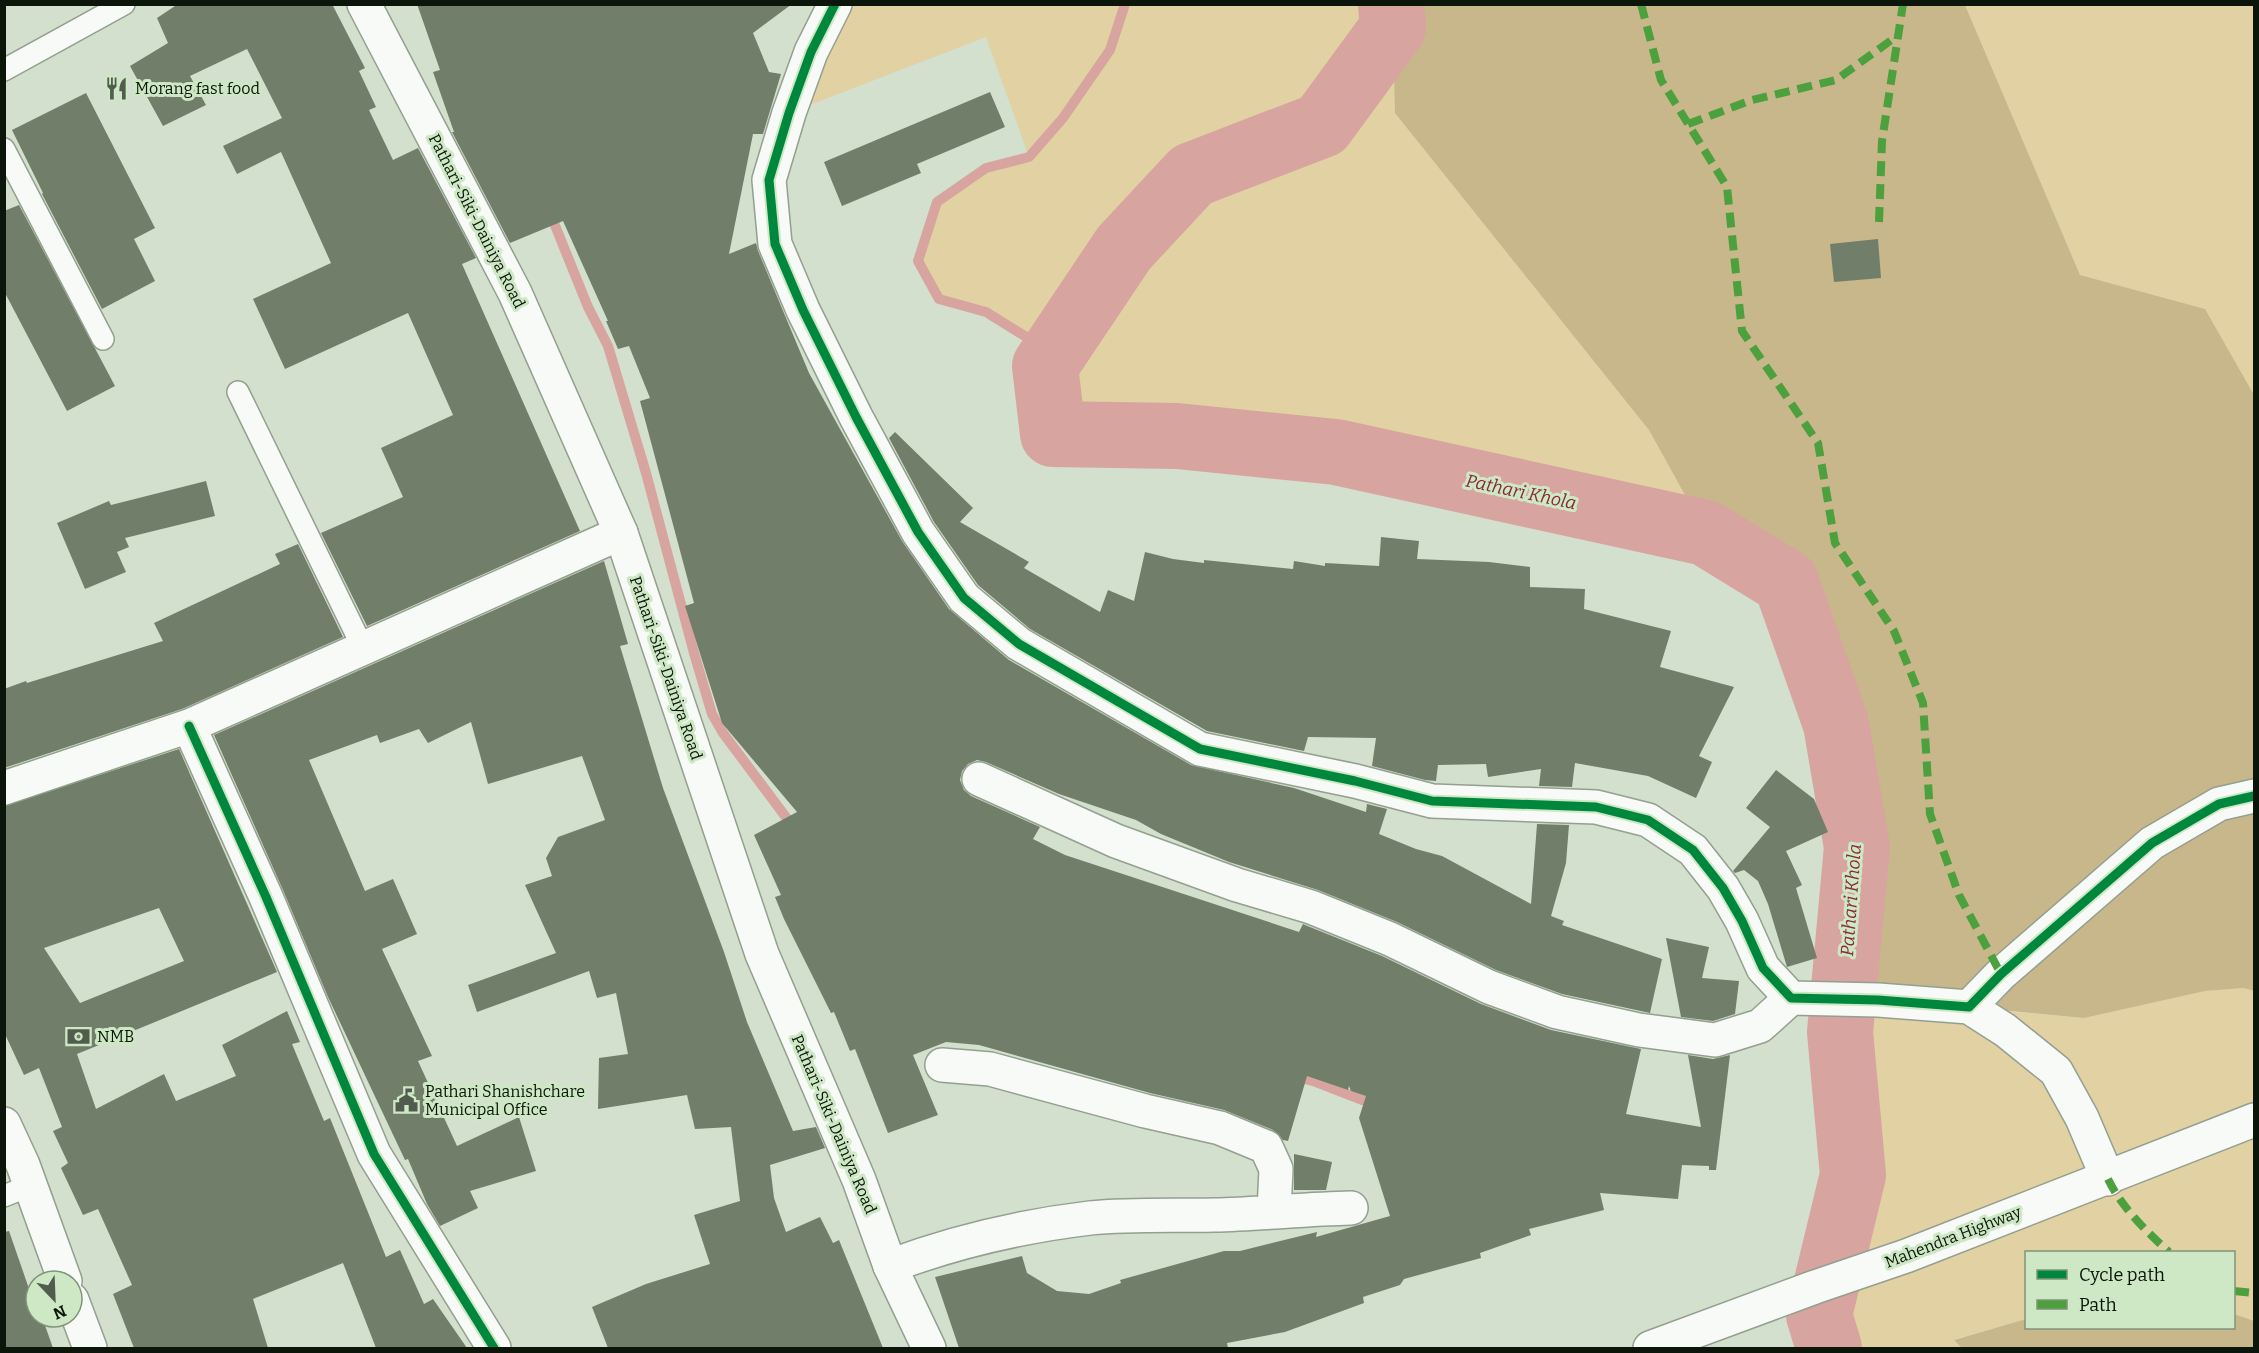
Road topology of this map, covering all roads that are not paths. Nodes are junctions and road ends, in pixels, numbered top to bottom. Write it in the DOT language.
graph roads {
  1 [pos="124,4"];
  2 [pos="364,4"];
  3 [pos="835,4"];
  4 [pos="4,70"];
  5 [pos="4,149"];
  6 [pos="103,339"];
  7 [pos="238,392"];
  8 [pos="621,533"];
  9 [pos="363,648"];
  10 [pos="189,726"];
  11 [pos="979,779"];
  12 [pos="4,788"];
  13 [pos="2254,796"];
  14 [pos="1801,999"];
  15 [pos="1969,1007"];
  16 [pos="942,1065"];
  17 [pos="2254,1120"];
  18 [pos="4,1124"];
  19 [pos="2108,1179"];
  20 [pos="18,1191"];
  21 [pos="1351,1208"];
  22 [pos="1274,1211"];
  23 [pos="890,1266"];
  24 [pos="59,1269"];
  25 [pos="83,1329"];
  26 [pos="90,1348"];
  27 [pos="494,1348"];
  28 [pos="929,1348"];
  29 [pos="1650,1348"];
  1 -- 4 [label="lane"];
  2 -- 8 [label="main road, Pathari-Siki-Dainiya Road"];
  3 -- 14 [label="main road"];
  5 -- 6 [label="lane"];
  7 -- 9 [label="lane"];
  8 -- 9 [label="main road"];
  8 -- 23 [label="main road, Pathari-Siki-Dainiya Road"];
  9 -- 10 [label="main road"];
  10 -- 12 [label="main road"];
  10 -- 27 [label="main road"];
  11 -- 14 [label="main road"];
  13 -- 15 [label="main road"];
  14 -- 15 [label="main road"];
  15 -- 19 [label="main road"];
  16 -- 22 [label="main road"];
  17 -- 19 [label="main road, Mahendra Highway"];
  18 -- 20 [label="main road"];
  19 -- 29 [label="main road, Mahendra Highway"];
  20 -- 24 [label="main road"];
  21 -- 22 [label="main road"];
  22 -- 23 [label="main road"];
  23 -- 28 [label="main road, Pathari-Siki-Dainiya Road"];
  25 -- 26 [label="main road"];
}
